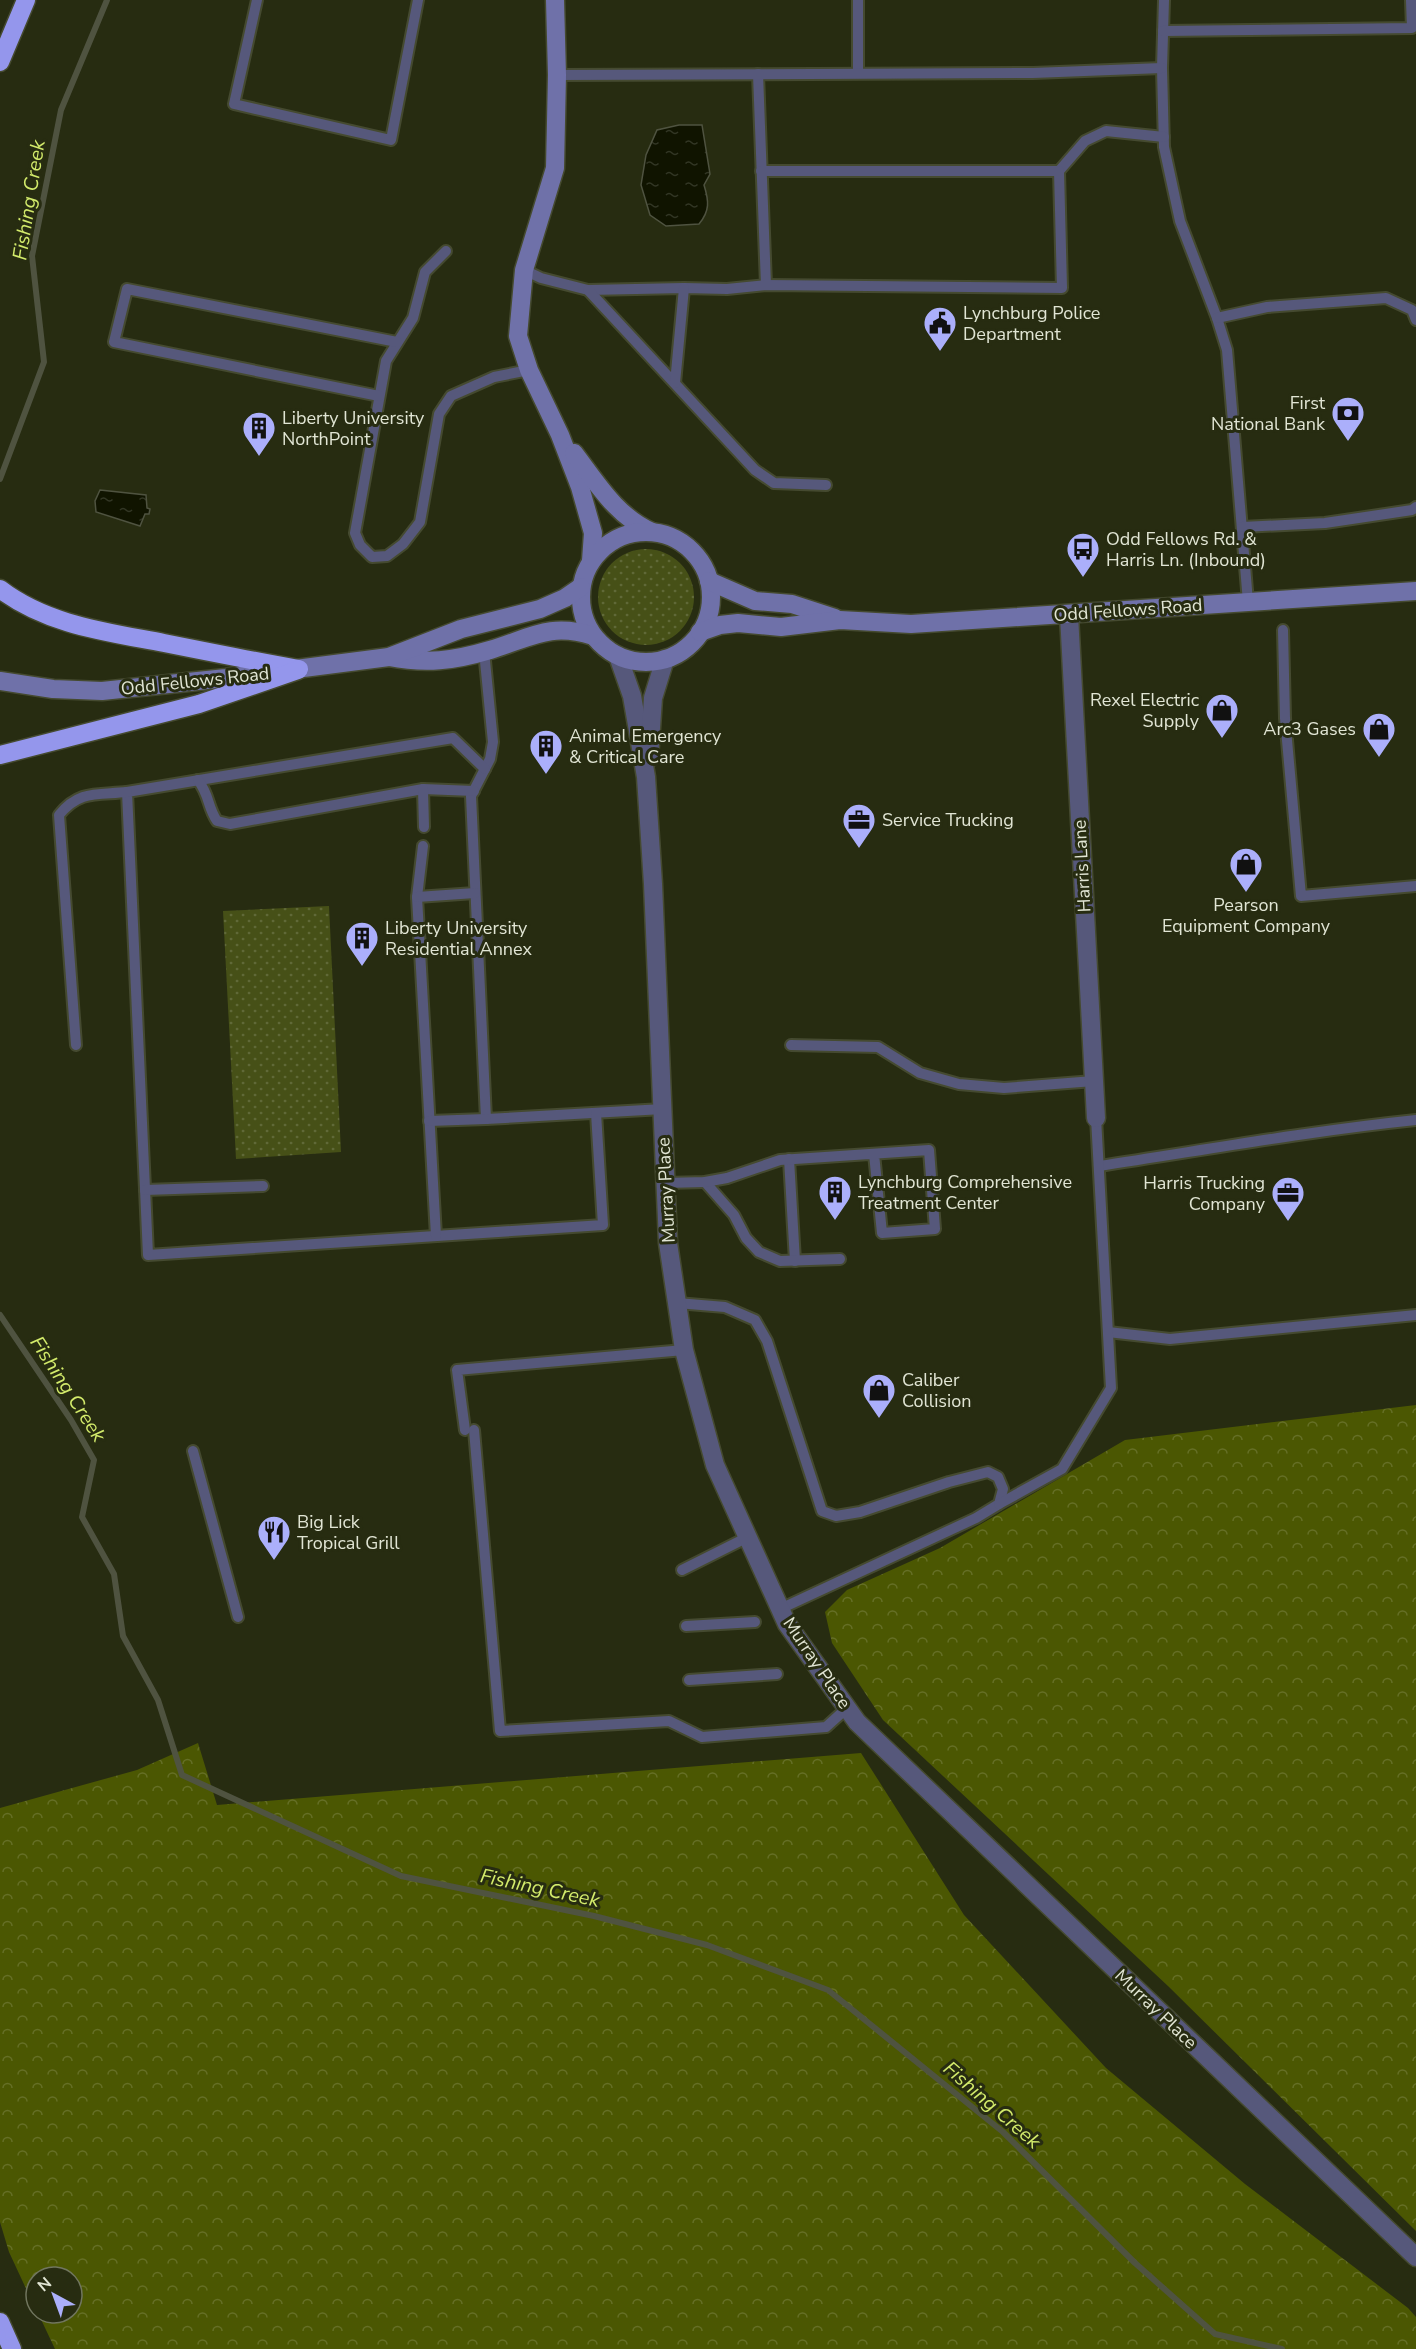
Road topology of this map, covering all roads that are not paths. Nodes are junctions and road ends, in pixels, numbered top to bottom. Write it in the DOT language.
graph roads {
  1 [pos="26,0"];
  2 [pos="257,0"];
  3 [pos="555,0"];
  4 [pos="858,0"];
  5 [pos="1164,0"];
  6 [pos="1411,0"];
  7 [pos="415,1"];
  8 [pos="1163,31"];
  9 [pos="0,62"];
  10 [pos="1162,68"];
  11 [pos="858,73"];
  12 [pos="758,74"];
  13 [pos="557,75"];
  14 [pos="1164,137"];
  15 [pos="761,171"];
  16 [pos="1059,171"];
  17 [pos="446,251"];
  18 [pos="524,270"];
  19 [pos="766,285"];
  20 [pos="684,288"];
  21 [pos="588,290"];
  22 [pos="1217,318"];
  23 [pos="1416,320"];
  24 [pos="397,342"];
  25 [pos="529,370"];
  26 [pos="675,383"];
  27 [pos="380,396"];
  28 [pos="560,435"];
  29 [pos="826,485"];
  30 [pos="1414,509"];
  31 [pos="1242,527"];
  32 [pos="653,532"];
  33 [pos="591,561"];
  34 [pos="709,581"];
  35 [pos="581,587"];
  36 [pos="0,589"];
  37 [pos="1416,591"];
  38 [pos="1248,602"];
  39 [pos="1069,615"];
  40 [pos="840,620"];
  41 [pos="1283,630"];
  42 [pos="700,632"];
  43 [pos="593,636"];
  44 [pos="484,651"];
  45 [pos="618,656"];
  46 [pos="389,657"];
  47 [pos="665,659"];
  48 [pos="298,669"];
  49 [pos="0,681"];
  50 [pos="0,755"];
  51 [pos="485,769"];
  52 [pos="646,777"];
  53 [pos="198,780"];
  54 [pos="423,789"];
  55 [pos="474,791"];
  56 [pos="127,792"];
  57 [pos="424,826"];
  58 [pos="423,846"];
  59 [pos="1416,886"];
  60 [pos="476,893"];
  61 [pos="417,897"];
  62 [pos="76,1045"];
  63 [pos="791,1045"];
  64 [pos="1094,1081"];
  65 [pos="663,1109"];
  66 [pos="596,1113"];
  67 [pos="1096,1118"];
  68 [pos="486,1119"];
  69 [pos="1416,1120"];
  70 [pos="429,1121"];
  71 [pos="874,1154"];
  72 [pos="789,1159"];
  73 [pos="1099,1166"];
  74 [pos="705,1182"];
  75 [pos="665,1183"];
  76 [pos="262,1186"];
  77 [pos="145,1190"];
  78 [pos="436,1236"];
  79 [pos="840,1258"];
  80 [pos="795,1261"];
  81 [pos="677,1303"];
  82 [pos="1416,1315"];
  83 [pos="1108,1332"];
  84 [pos="684,1350"];
  85 [pos="193,1450"];
  86 [pos="999,1504"];
  87 [pos="748,1537"];
  88 [pos="682,1570"];
  89 [pos="780,1609"];
  90 [pos="238,1617"];
  91 [pos="755,1622"];
  92 [pos="686,1626"];
  93 [pos="777,1674"];
  94 [pos="689,1680"];
  95 [pos="847,1708"];
  96 [pos="1416,2257"];
  97 [pos="0,2322"];
  98 [pos="12,2349"];
  1 -- 9 [label="highway"];
  2 -- 7 [label="lane"];
  3 -- 13 [label="main road"];
  4 -- 11 [label="lane"];
  5 -- 8 [label="lane"];
  6 -- 8 [label="lane"];
  8 -- 10 [label="lane"];
  10 -- 11 [label="lane"];
  10 -- 14 [label="lane"];
  11 -- 12 [label="lane"];
  12 -- 13 [label="lane"];
  12 -- 15 [label="lane"];
  13 -- 18 [label="main road"];
  14 -- 16 [label="lane"];
  14 -- 22 [label="lane"];
  15 -- 16 [label="lane"];
  15 -- 19 [label="lane"];
  16 -- 19 [label="lane"];
  17 -- 24 [label="lane"];
  18 -- 21 [label="lane"];
  18 -- 25 [label="main road"];
  19 -- 20 [label="lane"];
  20 -- 21 [label="lane"];
  20 -- 26 [label="lane"];
  21 -- 26 [label="lane"];
  22 -- 23 [label="lane"];
  22 -- 31 [label="lane"];
  24 -- 27 [label="lane"];
  24 -- 27 [label="lane"];
  25 -- 27 [label="lane"];
  25 -- 28 [label="main road"];
  26 -- 29 [label="lane"];
  28 -- 32 [label="main road"];
  28 -- 33 [label="main road"];
  30 -- 31 [label="lane"];
  31 -- 38 [label="lane"];
  32 -- 33 [label="main road"];
  32 -- 34 [label="main road"];
  33 -- 35 [label="main road"];
  34 -- 40 [label="main road, Odd Fellows Road"];
  34 -- 42 [label="main road"];
  35 -- 43 [label="main road"];
  35 -- 46 [label="main road, Odd Fellows Road"];
  36 -- 48 [label="highway"];
  37 -- 38 [label="main road, Odd Fellows Road"];
  38 -- 39 [label="main road, Odd Fellows Road"];
  39 -- 40 [label="main road, Odd Fellows Road"];
  39 -- 64 [label="street, Harris Lane"];
  40 -- 42 [label="main road, Odd Fellows Road"];
  41 -- 59 [label="lane"];
  42 -- 47 [label="main road"];
  43 -- 44 [label="main road, Odd Fellows Road"];
  43 -- 45 [label="main road"];
  44 -- 46 [label="main road, Odd Fellows Road"];
  44 -- 51 [label="lane"];
  45 -- 47 [label="main road"];
  45 -- 52 [label="street, Murray Place"];
  46 -- 48 [label="main road, Odd Fellows Road"];
  47 -- 52 [label="street, Murray Place"];
  48 -- 49 [label="main road, Odd Fellows Road"];
  48 -- 50 [label="highway"];
  51 -- 53 [label="lane"];
  51 -- 55 [label="lane"];
  52 -- 65 [label="street, Murray Place"];
  53 -- 54 [label="lane"];
  53 -- 56 [label="lane"];
  54 -- 55 [label="lane"];
  54 -- 57 [label="lane"];
  55 -- 60 [label="lane"];
  56 -- 62 [label="lane"];
  56 -- 77 [label="lane"];
  58 -- 61 [label="lane"];
  60 -- 61 [label="lane"];
  60 -- 68 [label="lane"];
  61 -- 70 [label="lane"];
  63 -- 64 [label="lane"];
  64 -- 67 [label="street, Harris Lane"];
  65 -- 66 [label="lane"];
  65 -- 75 [label="street, Murray Place"];
  66 -- 68 [label="lane"];
  66 -- 78 [label="lane"];
  67 -- 73 [label="lane"];
  68 -- 70 [label="lane"];
  69 -- 73 [label="lane"];
  70 -- 78 [label="lane"];
  71 -- 71 [label="lane"];
  71 -- 72 [label="lane"];
  72 -- 74 [label="lane"];
  72 -- 80 [label="lane"];
  73 -- 83 [label="lane"];
  74 -- 75 [label="lane"];
  74 -- 80 [label="lane"];
  75 -- 81 [label="street, Murray Place"];
  76 -- 77 [label="lane"];
  77 -- 78 [label="lane"];
  79 -- 80 [label="lane"];
  81 -- 84 [label="street, Murray Place"];
  81 -- 86 [label="lane"];
  82 -- 83 [label="lane"];
  83 -- 86 [label="lane"];
  84 -- 87 [label="street, Murray Place"];
  84 -- 95 [label="lane"];
  85 -- 90 [label="lane"];
  86 -- 89 [label="lane"];
  87 -- 88 [label="lane"];
  87 -- 89 [label="street, Murray Place"];
  89 -- 95 [label="street, Murray Place"];
  91 -- 92 [label="lane"];
  93 -- 94 [label="lane"];
  95 -- 96 [label="street, Murray Place"];
  97 -- 98 [label="highway"];
}
